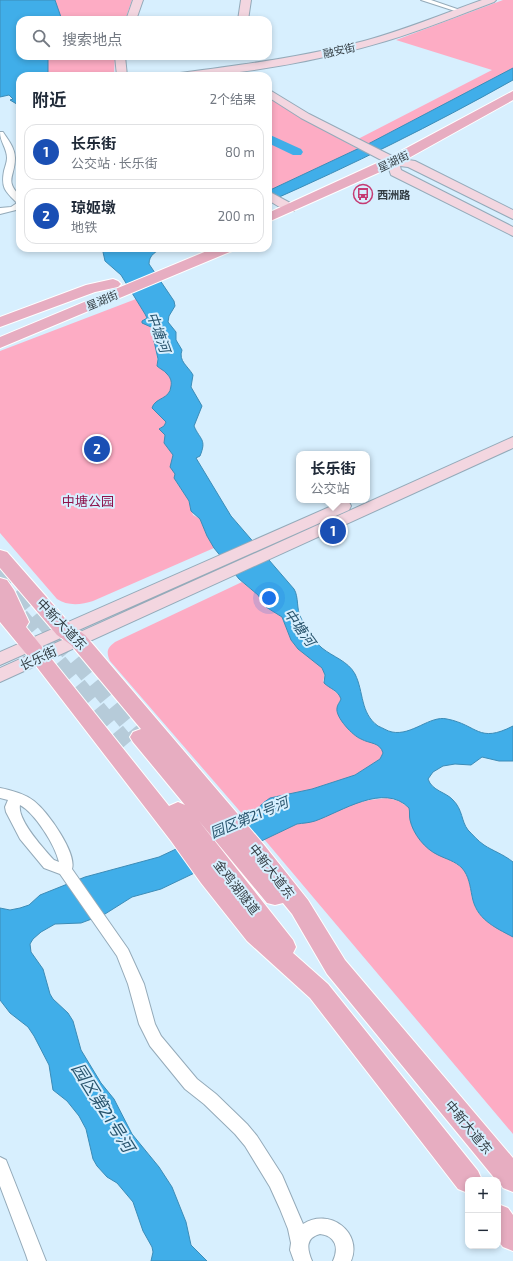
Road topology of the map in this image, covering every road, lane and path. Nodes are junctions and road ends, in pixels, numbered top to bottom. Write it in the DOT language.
graph roads {
  1 [pos="138,0"];
  2 [pos="246,0"];
  3 [pos="424,0"];
  4 [pos="491,0"];
  5 [pos="460,11"];
  6 [pos="132,16"];
  7 [pos="244,16"];
  8 [pos="120,60"];
  9 [pos="244,60"];
  10 [pos="121,72"];
  11 [pos="250,72"];
  12 [pos="272,95"];
  13 [pos="513,95"];
  14 [pos="513,108"];
  15 [pos="0,134"];
  16 [pos="4,146"];
  17 [pos="411,164"];
  18 [pos="394,167"];
  19 [pos="16,197"];
  20 [pos="272,197"];
  21 [pos="286,205"];
  22 [pos="16,208"];
  23 [pos="0,211"];
  24 [pos="511,214"];
  25 [pos="272,215"];
  26 [pos="490,221"];
  27 [pos="272,227"];
  28 [pos="513,232"];
  29 [pos="194,252"];
  30 [pos="215,252"];
  31 [pos="164,269"];
  32 [pos="120,287"];
  33 [pos="0,322"];
  34 [pos="0,329"];
  35 [pos="0,338"];
  36 [pos="0,343"];
  37 [pos="513,430"];
  38 [pos="513,442"];
  39 [pos="370,494"];
  40 [pos="350,503"];
  41 [pos="370,503"];
  42 [pos="370,503"];
  43 [pos="266,547"];
  44 [pos="0,556"];
  45 [pos="0,584"];
  46 [pos="0,609"];
  47 [pos="71,635"];
  48 [pos="35,651"];
  49 [pos="0,659"];
  50 [pos="0,676"];
  51 [pos="0,793"];
  52 [pos="16,798"];
  53 [pos="68,873"];
  54 [pos="336,967"];
  55 [pos="319,991"];
  56 [pos="0,1165"];
  57 [pos="466,1177"];
  58 [pos="513,1179"];
  59 [pos="501,1222"];
  60 [pos="513,1237"];
  61 [pos="300,1255"];
  62 [pos="37,1261"];
  63 [pos="342,1261"];
  1 -- 6 [label="street"];
  2 -- 7 [label="street"];
  3 -- 5 [label="street"];
  4 -- 5 [label="street, 融安街"];
  5 -- 11 [label="street, 融安街"];
  8 -- 10 [label="street"];
  9 -- 11 [label="street"];
  12 -- 18 [label="street"];
  13 -- 18 [label="main road, 星湖街"];
  14 -- 17 [label="main road, 星湖街"];
  15 -- 16 [label="street"];
  16 -- 19 [label="street"];
  17 -- 18 [label="main road, 星湖街"];
  17 -- 24 [label="street"];
  18 -- 21 [label="main road, 星湖街"];
  18 -- 26 [label="street"];
  18 -- 27 [label="main road, 星湖街"];
  20 -- 21 [label="street"];
  21 -- 25 [label="main road, 星湖街"];
  22 -- 23 [label="street"];
  24 -- 26 [label="street"];
  26 -- 28 [label="street"];
  29 -- 31 [label="main road, 星湖街"];
  30 -- 31 [label="main road, 星湖街"];
  31 -- 32 [label="main road, 星湖街"];
  32 -- 33 [label="main road"];
  32 -- 34 [label="main road, 星湖街"];
  32 -- 35 [label="main road"];
  32 -- 36 [label="main road, 星湖街"];
  37 -- 39 [label="street"];
  38 -- 42 [label="street, 长乐街"];
  40 -- 43 [label="street, 长乐街"];
  41 -- 43 [label="street, 长乐街"];
  43 -- 47 [label="street, 长乐街"];
  44 -- 47 [label="main road, 中新大道东"];
  45 -- 48 [label="main road"];
  46 -- 48 [label="main road"];
  47 -- 48 [label="street, 长乐街"];
  47 -- 54 [label="main road, 中新大道东"];
  48 -- 49 [label="street, 长乐街"];
  48 -- 50 [label="street, 长乐街"];
  48 -- 55 [label="main road"];
  51 -- 52 [label="street"];
  52 -- 53 [label="street"];
  52 -- 53 [label="street"];
  53 -- 61 [label="street"];
  54 -- 55 [label="main road, 金鸡湖隧道"];
  54 -- 58 [label="main road, 中新大道东"];
  55 -- 57 [label="main road"];
  56 -- 62 [label="street"];
  59 -- 60 [label="main road"];
  61 -- 63 [label="street"];
}
